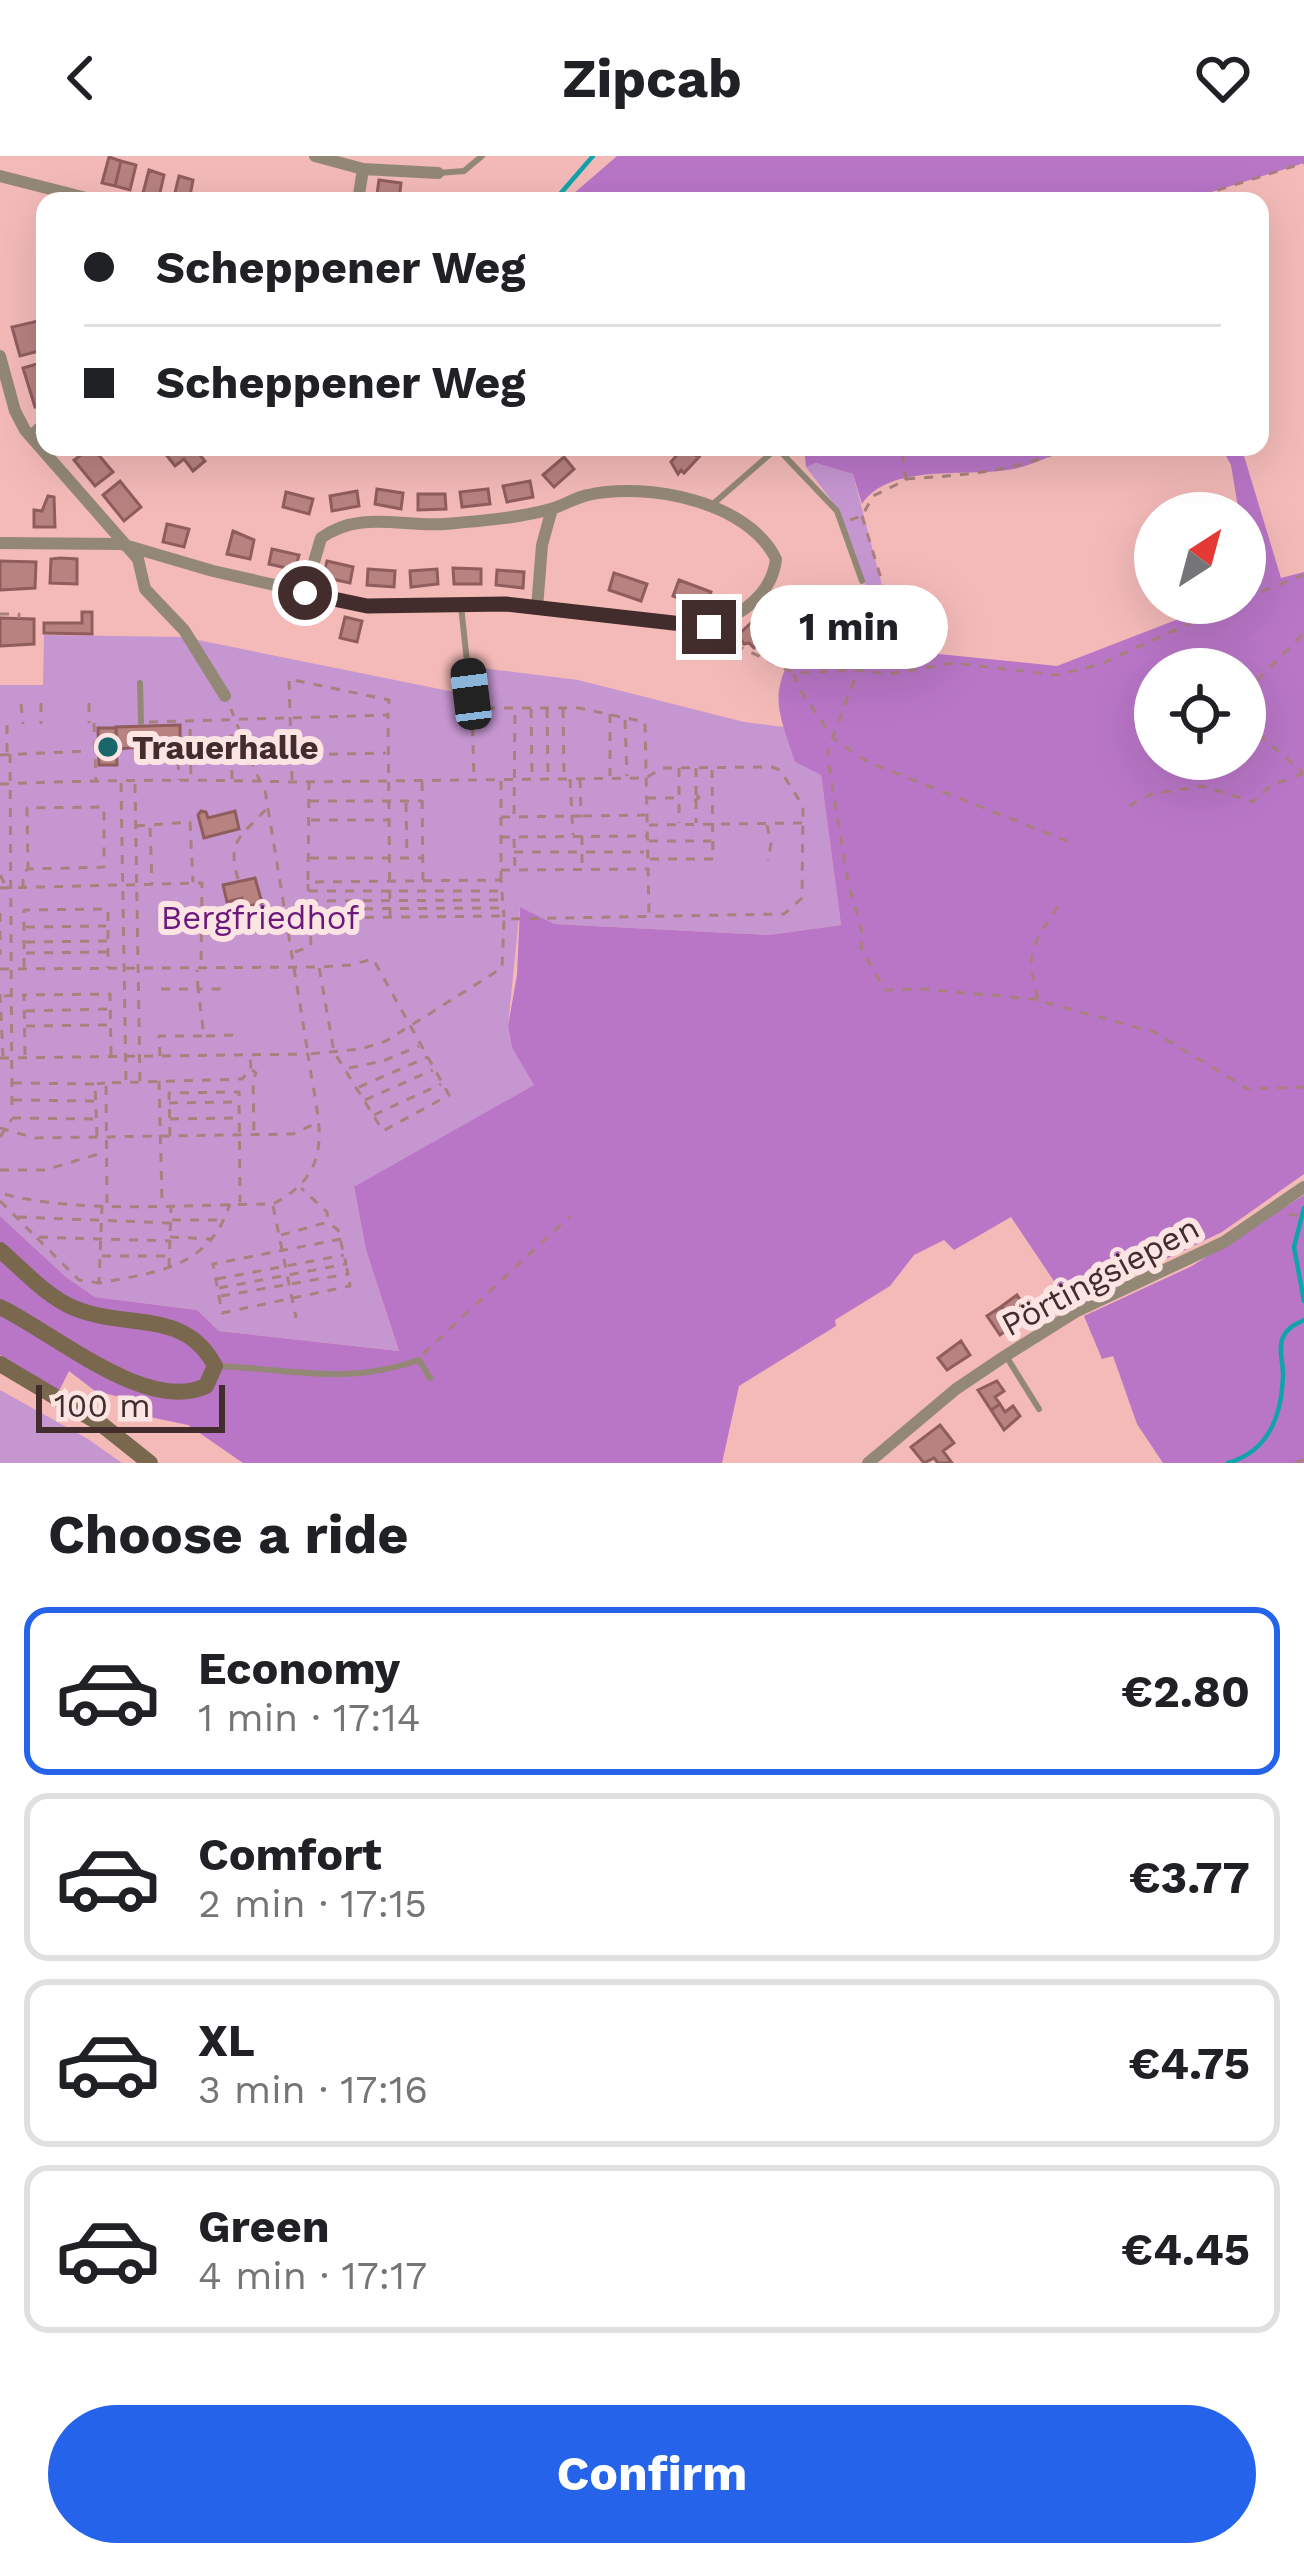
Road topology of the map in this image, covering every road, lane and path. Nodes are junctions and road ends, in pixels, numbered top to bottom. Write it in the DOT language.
graph roads {
  1 [pos="315,156"];
  2 [pos="482,156"];
  3 [pos="1304,163"];
  4 [pos="363,169"];
  5 [pos="438,172"];
  6 [pos="0,176"];
  7 [pos="63,192"];
  8 [pos="359,192"];
  9 [pos="1212,192"];
  10 [pos="0,356"];
  11 [pos="36,427"];
  12 [pos="28,434"];
  13 [pos="36,443"];
  14 [pos="47,456"];
  15 [pos="767,456"];
  16 [pos="785,456"];
  17 [pos="902,456"];
  18 [pos="1050,456"];
  19 [pos="906,479"];
  20 [pos="710,507"];
  21 [pos="552,509"];
  22 [pos="862,516"];
  23 [pos="842,523"];
  24 [pos="0,542"];
  25 [pos="121,544"];
  26 [pos="1304,575"];
  27 [pos="862,581"];
  28 [pos="1266,590"];
  29 [pos="305,593"];
  30 [pos="460,602"];
  31 [pos="536,608"];
  32 [pos="0,614"];
  33 [pos="19,618"];
  34 [pos="1188,624"];
  35 [pos="709,627"];
  36 [pos="1304,633"];
  37 [pos="858,670"];
  38 [pos="1266,672"];
  39 [pos="794,673"];
  40 [pos="140,683"];
  41 [pos="225,696"];
  42 [pos="472,699"];
  43 [pos="89,703"];
  44 [pos="21,704"];
  45 [pos="41,704"];
  46 [pos="486,708"];
  47 [pos="531,708"];
  48 [pos="547,708"];
  49 [pos="563,708"];
  50 [pos="515,709"];
  51 [pos="610,714"];
  52 [pos="388,715"];
  53 [pos="290,718"];
  54 [pos="626,718"];
  55 [pos="235,720"];
  56 [pos="141,722"];
  57 [pos="22,724"];
  58 [pos="41,724"];
  59 [pos="7,725"];
  60 [pos="190,729"];
  61 [pos="241,731"];
  62 [pos="834,739"];
  63 [pos="1266,740"];
  64 [pos="177,743"];
  65 [pos="88,752"];
  66 [pos="388,753"];
  67 [pos="6,754"];
  68 [pos="292,755"];
  69 [pos="679,768"];
  70 [pos="695,768"];
  71 [pos="712,768"];
  72 [pos="1304,773"];
  73 [pos="580,778"];
  74 [pos="610,778"];
  75 [pos="627,778"];
  76 [pos="646,778"];
  77 [pos="475,779"];
  78 [pos="501,779"];
  79 [pos="516,779"];
  80 [pos="532,779"];
  81 [pos="548,779"];
  82 [pos="567,779"];
  83 [pos="389,780"];
  84 [pos="422,780"];
  85 [pos="233,781"];
  86 [pos="260,781"];
  87 [pos="309,781"];
  88 [pos="121,782"];
  89 [pos="135,782"];
  90 [pos="179,782"];
  91 [pos="191,782"];
  92 [pos="292,782"];
  93 [pos="9,783"];
  94 [pos="96,783"];
  95 [pos="0,784"];
  96 [pos="647,798"];
  97 [pos="679,798"];
  98 [pos="422,800"];
  99 [pos="309,801"];
  100 [pos="389,801"];
  101 [pos="406,801"];
  102 [pos="1129,806"];
  103 [pos="268,807"];
  104 [pos="647,815"];
  105 [pos="572,816"];
  106 [pos="581,816"];
  107 [pos="501,817"];
  108 [pos="514,817"];
  109 [pos="309,820"];
  110 [pos="389,820"];
  111 [pos="767,823"];
  112 [pos="803,823"];
  113 [pos="696,824"];
  114 [pos="713,824"];
  115 [pos="647,825"];
  116 [pos="679,825"];
  117 [pos="136,826"];
  118 [pos="150,826"];
  119 [pos="581,836"];
  120 [pos="501,837"];
  121 [pos="514,837"];
  122 [pos="573,837"];
  123 [pos="648,838"];
  124 [pos="713,841"];
  125 [pos="1072,842"];
  126 [pos="514,852"];
  127 [pos="582,854"];
  128 [pos="648,855"];
  129 [pos="389,857"];
  130 [pos="308,858"];
  131 [pos="407,858"];
  132 [pos="423,858"];
  133 [pos="768,861"];
  134 [pos="28,869"];
  135 [pos="501,869"];
  136 [pos="515,869"];
  137 [pos="582,869"];
  138 [pos="648,869"];
  139 [pos="0,875"];
  140 [pos="238,879"];
  141 [pos="501,880"];
  142 [pos="389,881"];
  143 [pos="423,881"];
  144 [pos="440,881"];
  145 [pos="308,882"];
  146 [pos="193,884"];
  147 [pos="123,886"];
  148 [pos="137,886"];
  149 [pos="152,886"];
  150 [pos="7,888"];
  151 [pos="23,888"];
  152 [pos="309,891"];
  153 [pos="440,891"];
  154 [pos="502,891"];
  155 [pos="389,892"];
  156 [pos="440,900"];
  157 [pos="502,900"];
  158 [pos="309,901"];
  159 [pos="390,901"];
  160 [pos="1060,903"];
  161 [pos="390,908"];
  162 [pos="440,908"];
  163 [pos="503,908"];
  164 [pos="310,909"];
  165 [pos="0,913"];
  166 [pos="13,913"];
  167 [pos="649,916"];
  168 [pos="390,917"];
  169 [pos="440,917"];
  170 [pos="504,917"];
  171 [pos="310,918"];
  172 [pos="108,926"];
  173 [pos="24,927"];
  174 [pos="108,941"];
  175 [pos="25,942"];
  176 [pos="109,952"];
  177 [pos="294,952"];
  178 [pos="25,953"];
  179 [pos="0,955"];
  180 [pos="296,967"];
  181 [pos="319,967"];
  182 [pos="199,968"];
  183 [pos="0,969"];
  184 [pos="12,969"];
  185 [pos="24,969"];
  186 [pos="123,969"];
  187 [pos="138,969"];
  188 [pos="108,970"];
  189 [pos="161,989"];
  190 [pos="198,989"];
  191 [pos="229,989"];
  192 [pos="1,995"];
  193 [pos="12,995"];
  194 [pos="24,995"];
  195 [pos="1039,1000"];
  196 [pos="110,1009"];
  197 [pos="1,1010"];
  198 [pos="25,1011"];
  199 [pos="110,1024"];
  200 [pos="25,1026"];
  201 [pos="409,1029"];
  202 [pos="233,1035"];
  203 [pos="204,1036"];
  204 [pos="2,1038"];
  205 [pos="420,1045"];
  206 [pos="334,1052"];
  207 [pos="250,1054"];
  208 [pos="308,1054"];
  209 [pos="139,1055"];
  210 [pos="125,1056"];
  211 [pos="160,1056"];
  212 [pos="111,1057"];
  213 [pos="428,1057"];
  214 [pos="2,1058"];
  215 [pos="12,1058"];
  216 [pos="25,1058"];
  217 [pos="251,1069"];
  218 [pos="347,1069"];
  219 [pos="435,1069"];
  220 [pos="140,1081"];
  221 [pos="159,1081"];
  222 [pos="126,1082"];
  223 [pos="106,1083"];
  224 [pos="442,1083"];
  225 [pos="95,1084"];
  226 [pos="13,1085"];
  227 [pos="0,1088"];
  228 [pos="358,1088"];
  229 [pos="1304,1088"];
  230 [pos="12,1100"];
  231 [pos="365,1100"];
  232 [pos="95,1101"];
  233 [pos="238,1102"];
  234 [pos="169,1103"];
  235 [pos="0,1114"];
  236 [pos="374,1115"];
  237 [pos="12,1116"];
  238 [pos="238,1118"];
  239 [pos="96,1119"];
  240 [pos="170,1119"];
  241 [pos="316,1123"];
  242 [pos="3,1129"];
  243 [pos="238,1135"];
  244 [pos="254,1135"];
  245 [pos="160,1136"];
  246 [pos="170,1136"];
  247 [pos="0,1137"];
  248 [pos="106,1137"];
  249 [pos="97,1138"];
  250 [pos="106,1151"];
  251 [pos="0,1170"];
  252 [pos="1304,1187"];
  253 [pos="301,1188"];
  254 [pos="0,1193"];
  255 [pos="0,1201"];
  256 [pos="104,1204"];
  257 [pos="163,1204"];
  258 [pos="171,1204"];
  259 [pos="230,1204"];
  260 [pos="240,1204"];
  261 [pos="273,1204"];
  262 [pos="570,1216"];
  263 [pos="1294,1216"];
  264 [pos="16,1217"];
  265 [pos="1304,1217"];
  266 [pos="225,1220"];
  267 [pos="170,1221"];
  268 [pos="101,1222"];
  269 [pos="328,1222"];
  270 [pos="279,1235"];
  271 [pos="100,1236"];
  272 [pos="36,1237"];
  273 [pos="170,1239"];
  274 [pos="215,1239"];
  275 [pos="340,1239"];
  276 [pos="0,1250"];
  277 [pos="282,1251"];
  278 [pos="344,1255"];
  279 [pos="100,1256"];
  280 [pos="169,1256"];
  281 [pos="346,1264"];
  282 [pos="169,1267"];
  283 [pos="285,1267"];
  284 [pos="348,1274"];
  285 [pos="287,1276"];
  286 [pos="216,1280"];
  287 [pos="99,1282"];
  288 [pos="289,1284"];
  289 [pos="217,1288"];
  290 [pos="219,1297"];
  291 [pos="292,1299"];
  292 [pos="0,1307"];
  293 [pos="296,1318"];
  294 [pos="1005,1356"];
  295 [pos="418,1360"];
  296 [pos="0,1364"];
  297 [pos="215,1366"];
  298 [pos="430,1378"];
  299 [pos="1039,1409"];
  300 [pos="1304,1459"];
  301 [pos="150,1463"];
  302 [pos="868,1463"];
  303 [pos="1295,1463"];
  1 -- 4 [label="street"];
  2 -- 5 [label="lane"];
  3 -- 9 [label="path"];
  4 -- 5 [label="street"];
  4 -- 8 [label="street"];
  6 -- 7 [label="street"];
  10 -- 12 [label="street"];
  11 -- 12 [label="lane"];
  12 -- 13 [label="street"];
  14 -- 25 [label="street"];
  15 -- 20 [label="lane"];
  16 -- 23 [label="lane"];
  17 -- 19 [label="path"];
  18 -- 19 [label="path"];
  19 -- 22 [label="path"];
  20 -- 21 [label="street"];
  20 -- 35 [label="street"];
  21 -- 29 [label="street"];
  21 -- 31 [label="street"];
  22 -- 23 [label="path"];
  22 -- 37 [label="path"];
  23 -- 27 [label="lane"];
  24 -- 25 [label="street"];
  25 -- 29 [label="street"];
  25 -- 41 [label="street"];
  26 -- 28 [label="path"];
  29 -- 30 [label="street"];
  30 -- 31 [label="street"];
  30 -- 42 [label="lane"];
  31 -- 35 [label="street"];
  32 -- 33 [label="path"];
  34 -- 37 [label="path"];
  35 -- 39 [label="path"];
  36 -- 38 [label="path"];
  37 -- 39 [label="path"];
  37 -- 62 [label="path"];
  39 -- 62 [label="path"];
  40 -- 56 [label="lane"];
  41 -- 55 [label="path"];
  42 -- 77 [label="path"];
  43 -- 94 [label="path"];
  44 -- 57 [label="path"];
  45 -- 58 [label="path"];
  46 -- 50 [label="path"];
  47 -- 48 [label="path"];
  47 -- 50 [label="path"];
  47 -- 80 [label="path"];
  48 -- 49 [label="path"];
  48 -- 81 [label="path"];
  49 -- 51 [label="path"];
  49 -- 82 [label="path"];
  50 -- 79 [label="path"];
  51 -- 54 [label="path"];
  51 -- 74 [label="path"];
  52 -- 53 [label="path"];
  52 -- 53 [label="path"];
  52 -- 66 [label="path"];
  53 -- 55 [label="path"];
  53 -- 68 [label="path"];
  54 -- 75 [label="path"];
  54 -- 76 [label="path"];
  55 -- 56 [label="path"];
  55 -- 61 [label="path"];
  59 -- 67 [label="path"];
  60 -- 91 [label="path"];
  61 -- 85 [label="path"];
  61 -- 86 [label="path"];
  62 -- 125 [label="path"];
  62 -- 195 [label="path"];
  63 -- 72 [label="path"];
  64 -- 90 [label="path"];
  65 -- 67 [label="path"];
  66 -- 68 [label="path"];
  66 -- 83 [label="path"];
  67 -- 93 [label="path"];
  68 -- 92 [label="path"];
  69 -- 70 [label="path"];
  69 -- 76 [label="path"];
  69 -- 97 [label="path"];
  70 -- 71 [label="path"];
  70 -- 113 [label="path"];
  71 -- 112 [label="path"];
  71 -- 114 [label="path"];
  72 -- 102 [label="path"];
  73 -- 74 [label="path"];
  73 -- 82 [label="path"];
  73 -- 106 [label="path"];
  74 -- 75 [label="path"];
  75 -- 76 [label="path"];
  76 -- 96 [label="path"];
  77 -- 78 [label="path"];
  77 -- 84 [label="path"];
  78 -- 79 [label="path"];
  78 -- 107 [label="path"];
  79 -- 80 [label="path"];
  79 -- 108 [label="path"];
  80 -- 81 [label="path"];
  81 -- 82 [label="path"];
  82 -- 105 [label="path"];
  83 -- 84 [label="path"];
  83 -- 87 [label="path"];
  83 -- 100 [label="path"];
  84 -- 98 [label="path"];
  85 -- 86 [label="path"];
  85 -- 91 [label="path"];
  86 -- 92 [label="path"];
  86 -- 103 [label="path"];
  87 -- 92 [label="path"];
  87 -- 99 [label="path"];
  88 -- 89 [label="path"];
  88 -- 94 [label="path"];
  88 -- 147 [label="path"];
  89 -- 90 [label="path"];
  89 -- 117 [label="path"];
  90 -- 91 [label="path"];
  93 -- 94 [label="path"];
  93 -- 95 [label="path"];
  93 -- 150 [label="path"];
  96 -- 97 [label="path"];
  96 -- 104 [label="path"];
  97 -- 116 [label="path"];
  98 -- 101 [label="path"];
  98 -- 132 [label="path"];
  99 -- 100 [label="path"];
  99 -- 109 [label="path"];
  100 -- 101 [label="path"];
  100 -- 110 [label="path"];
  101 -- 131 [label="path"];
  103 -- 140 [label="path"];
  103 -- 177 [label="path"];
  104 -- 106 [label="path"];
  104 -- 115 [label="path"];
  105 -- 106 [label="path"];
  105 -- 108 [label="path"];
  105 -- 122 [label="path"];
  107 -- 108 [label="path"];
  107 -- 120 [label="path"];
  109 -- 110 [label="path"];
  109 -- 130 [label="path"];
  110 -- 129 [label="path"];
  111 -- 112 [label="path"];
  111 -- 114 [label="path"];
  111 -- 133 [label="path"];
  112 -- 167 [label="path"];
  113 -- 114 [label="path"];
  113 -- 116 [label="path"];
  114 -- 124 [label="path"];
  115 -- 116 [label="path"];
  115 -- 123 [label="path"];
  117 -- 118 [label="path"];
  117 -- 148 [label="path"];
  118 -- 146 [label="path"];
  118 -- 149 [label="path"];
  119 -- 122 [label="path"];
  119 -- 123 [label="path"];
  119 -- 127 [label="path"];
  120 -- 121 [label="path"];
  120 -- 135 [label="path"];
  121 -- 122 [label="path"];
  121 -- 126 [label="path"];
  123 -- 124 [label="path"];
  123 -- 128 [label="path"];
  124 -- 128 [label="path"];
  126 -- 127 [label="path"];
  126 -- 136 [label="path"];
  127 -- 128 [label="path"];
  127 -- 137 [label="path"];
  128 -- 138 [label="path"];
  129 -- 130 [label="path"];
  129 -- 131 [label="path"];
  129 -- 142 [label="path"];
  130 -- 145 [label="path"];
  131 -- 132 [label="path"];
  132 -- 143 [label="path"];
  134 -- 134 [label="path"];
  134 -- 151 [label="path"];
  135 -- 136 [label="path"];
  135 -- 141 [label="path"];
  136 -- 137 [label="path"];
  137 -- 138 [label="path"];
  138 -- 167 [label="path"];
  139 -- 150 [label="path"];
  141 -- 144 [label="path"];
  141 -- 154 [label="path"];
  142 -- 143 [label="path"];
  142 -- 145 [label="path"];
  142 -- 155 [label="path"];
  143 -- 144 [label="path"];
  144 -- 153 [label="path"];
  145 -- 152 [label="path"];
  146 -- 149 [label="path"];
  146 -- 182 [label="path"];
  147 -- 148 [label="path"];
  147 -- 151 [label="path"];
  147 -- 186 [label="path"];
  148 -- 149 [label="path"];
  148 -- 187 [label="path"];
  150 -- 151 [label="path"];
  150 -- 166 [label="path"];
  152 -- 155 [label="path"];
  152 -- 158 [label="path"];
  153 -- 154 [label="path"];
  153 -- 155 [label="path"];
  153 -- 156 [label="path"];
  154 -- 157 [label="path"];
  155 -- 159 [label="path"];
  156 -- 157 [label="path"];
  156 -- 159 [label="path"];
  156 -- 162 [label="path"];
  157 -- 163 [label="path"];
  158 -- 159 [label="path"];
  158 -- 164 [label="path"];
  159 -- 161 [label="path"];
  160 -- 195 [label="path"];
  161 -- 162 [label="path"];
  161 -- 164 [label="path"];
  161 -- 168 [label="path"];
  162 -- 163 [label="path"];
  162 -- 169 [label="path"];
  163 -- 170 [label="path"];
  164 -- 171 [label="path"];
  165 -- 166 [label="path"];
  165 -- 179 [label="path"];
  166 -- 184 [label="path"];
  167 -- 170 [label="path"];
  168 -- 169 [label="path"];
  168 -- 171 [label="path"];
  169 -- 170 [label="path"];
  170 -- 201 [label="path"];
  171 -- 177 [label="path"];
  172 -- 173 [label="path"];
  172 -- 173 [label="path"];
  172 -- 174 [label="path"];
  173 -- 175 [label="path"];
  174 -- 175 [label="path"];
  174 -- 176 [label="path"];
  175 -- 178 [label="path"];
  176 -- 178 [label="path"];
  176 -- 188 [label="path"];
  177 -- 180 [label="path"];
  178 -- 185 [label="path"];
  180 -- 181 [label="path"];
  180 -- 182 [label="path"];
  180 -- 208 [label="path"];
  181 -- 201 [label="path"];
  181 -- 206 [label="path"];
  182 -- 187 [label="path"];
  182 -- 190 [label="path"];
  183 -- 184 [label="path"];
  184 -- 185 [label="path"];
  184 -- 193 [label="path"];
  185 -- 188 [label="path"];
  186 -- 187 [label="path"];
  186 -- 188 [label="path"];
  186 -- 210 [label="path"];
  187 -- 209 [label="path"];
  189 -- 190 [label="path"];
  190 -- 191 [label="path"];
  190 -- 203 [label="path"];
  192 -- 193 [label="path"];
  192 -- 197 [label="path"];
  193 -- 194 [label="path"];
  193 -- 215 [label="path"];
  194 -- 196 [label="path"];
  194 -- 198 [label="path"];
  195 -- 229 [label="path"];
  196 -- 198 [label="path"];
  196 -- 199 [label="path"];
  197 -- 204 [label="path"];
  198 -- 200 [label="path"];
  199 -- 200 [label="path"];
  199 -- 212 [label="path"];
  200 -- 216 [label="path"];
  201 -- 205 [label="path"];
  201 -- 206 [label="path"];
  202 -- 203 [label="path"];
  203 -- 211 [label="path"];
  204 -- 214 [label="path"];
  205 -- 213 [label="path"];
  205 -- 218 [label="path"];
  206 -- 208 [label="path"];
  206 -- 218 [label="path"];
  207 -- 208 [label="path"];
  207 -- 211 [label="path"];
  207 -- 217 [label="path"];
  208 -- 241 [label="path"];
  209 -- 210 [label="path"];
  209 -- 211 [label="path"];
  209 -- 220 [label="path"];
  210 -- 212 [label="path"];
  210 -- 222 [label="path"];
  212 -- 216 [label="path"];
  213 -- 219 [label="path"];
  213 -- 228 [label="path"];
  214 -- 215 [label="path"];
  215 -- 216 [label="path"];
  215 -- 226 [label="path"];
  217 -- 221 [label="path"];
  217 -- 244 [label="path"];
  218 -- 228 [label="path"];
  219 -- 224 [label="path"];
  219 -- 231 [label="path"];
  220 -- 221 [label="path"];
  220 -- 222 [label="path"];
  221 -- 245 [label="path"];
  222 -- 223 [label="path"];
  223 -- 225 [label="path"];
  223 -- 248 [label="path"];
  224 -- 236 [label="path"];
  224 -- 236 [label="path"];
  225 -- 226 [label="path"];
  225 -- 232 [label="path"];
  226 -- 227 [label="path"];
  226 -- 230 [label="path"];
  228 -- 231 [label="path"];
  230 -- 232 [label="path"];
  230 -- 237 [label="path"];
  231 -- 236 [label="path"];
  232 -- 239 [label="path"];
  233 -- 234 [label="path"];
  233 -- 234 [label="path"];
  233 -- 238 [label="path"];
  234 -- 240 [label="path"];
  235 -- 237 [label="path"];
  237 -- 239 [label="path"];
  237 -- 242 [label="path"];
  238 -- 240 [label="path"];
  238 -- 243 [label="path"];
  239 -- 249 [label="path"];
  240 -- 246 [label="path"];
  241 -- 244 [label="path"];
  241 -- 253 [label="path"];
  242 -- 247 [label="path"];
  242 -- 249 [label="path"];
  243 -- 244 [label="path"];
  243 -- 246 [label="path"];
  243 -- 260 [label="path"];
  245 -- 246 [label="path"];
  245 -- 248 [label="path"];
  245 -- 257 [label="path"];
  248 -- 249 [label="path"];
  248 -- 250 [label="path"];
  250 -- 251 [label="path"];
  250 -- 256 [label="path"];
  252 -- 294 [label="street, Pörtingsiepen"];
  253 -- 261 [label="path"];
  253 -- 269 [label="path"];
  254 -- 256 [label="path"];
  255 -- 264 [label="path"];
  256 -- 257 [label="path"];
  256 -- 268 [label="path"];
  257 -- 258 [label="path"];
  258 -- 259 [label="path"];
  258 -- 267 [label="path"];
  259 -- 260 [label="path"];
  259 -- 266 [label="path"];
  260 -- 261 [label="path"];
  261 -- 270 [label="path"];
  262 -- 295 [label="path"];
  263 -- 265 [label="path"];
  264 -- 268 [label="path"];
  264 -- 272 [label="path"];
  266 -- 267 [label="path"];
  266 -- 274 [label="path"];
  267 -- 268 [label="path"];
  267 -- 273 [label="path"];
  268 -- 271 [label="path"];
  269 -- 270 [label="path"];
  269 -- 275 [label="path"];
  270 -- 277 [label="path"];
  271 -- 272 [label="path"];
  271 -- 273 [label="path"];
  271 -- 279 [label="path"];
  272 -- 287 [label="path"];
  273 -- 274 [label="path"];
  273 -- 280 [label="path"];
  274 -- 282 [label="path"];
  275 -- 277 [label="path"];
  275 -- 278 [label="path"];
  276 -- 297 [label="main road"];
  277 -- 283 [label="path"];
  277 -- 286 [label="path"];
  278 -- 281 [label="path"];
  278 -- 283 [label="path"];
  279 -- 280 [label="path"];
  279 -- 287 [label="path"];
  280 -- 282 [label="path"];
  281 -- 284 [label="path"];
  281 -- 285 [label="path"];
  282 -- 287 [label="path"];
  283 -- 285 [label="path"];
  283 -- 286 [label="path"];
  284 -- 288 [label="path"];
  284 -- 291 [label="path"];
  285 -- 288 [label="path"];
  285 -- 289 [label="path"];
  286 -- 289 [label="path"];
  288 -- 290 [label="path"];
  288 -- 291 [label="path"];
  289 -- 290 [label="path"];
  290 -- 291 [label="path"];
  291 -- 293 [label="path"];
  292 -- 297 [label="main road"];
  294 -- 299 [label="lane"];
  294 -- 302 [label="street, Pörtingsiepen"];
  295 -- 297 [label="lane"];
  295 -- 298 [label="lane"];
  296 -- 301 [label="main road"];
  300 -- 303 [label="path"];
}
